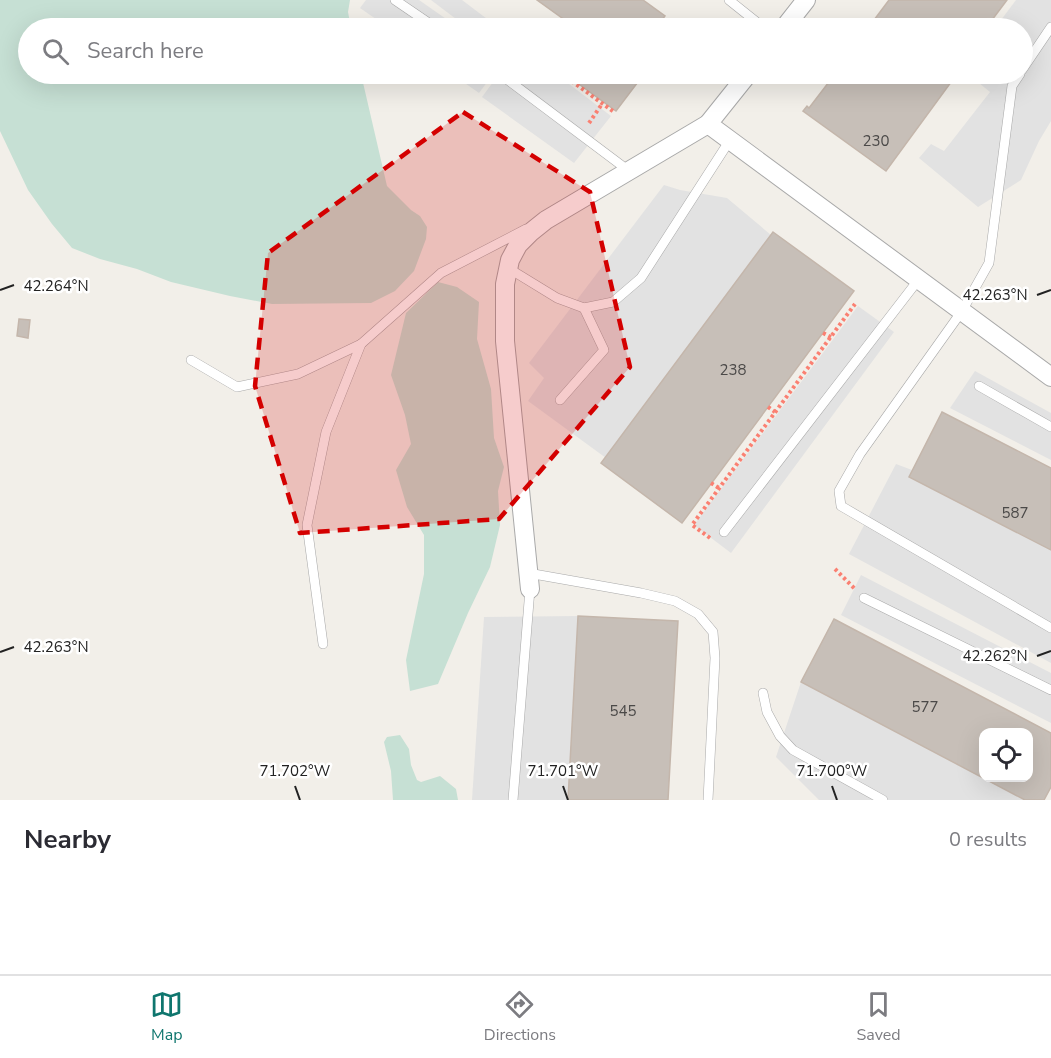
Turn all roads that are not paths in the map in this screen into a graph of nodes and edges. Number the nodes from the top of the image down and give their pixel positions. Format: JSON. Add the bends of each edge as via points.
{"nodes":[{"id":1,"x":395,"y":0,"type":"edge"},
{"id":2,"x":729,"y":0,"type":"edge"},
{"id":3,"x":806,"y":0,"type":"edge"},
{"id":4,"x":421,"y":18,"type":"edge"},
{"id":5,"x":752,"y":18,"type":"edge"},
{"id":6,"x":792,"y":18,"type":"edge"},
{"id":7,"x":1051,"y":27,"type":"edge"},
{"id":8,"x":1033,"y":55,"type":"edge"},
{"id":9,"x":513,"y":84,"type":"edge"},
{"id":10,"x":740,"y":84,"type":"edge"},
{"id":11,"x":1013,"y":84,"type":"edge"},
{"id":12,"x":708,"y":124,"type":"junction"},
{"id":13,"x":730,"y":140,"type":"junction"},
{"id":14,"x":629,"y":171,"type":"junction"},
{"id":15,"x":555,"y":215,"type":"junction"},
{"id":16,"x":508,"y":268,"type":"junction"},
{"id":17,"x":919,"y":279,"type":"junction"},
{"id":18,"x":584,"y":308,"type":"junction"},
{"id":19,"x":962,"y":311,"type":"junction"},
{"id":20,"x":361,"y":344,"type":"junction"},
{"id":21,"x":191,"y":360,"type":"dead end"},
{"id":22,"x":1050,"y":374,"type":"edge"},
{"id":23,"x":979,"y":386,"type":"dead end"},
{"id":24,"x":560,"y":400,"type":"dead end"},
{"id":25,"x":1051,"y":427,"type":"edge"},
{"id":26,"x":724,"y":531,"type":"road end"},
{"id":27,"x":529,"y":581,"type":"junction"},
{"id":28,"x":864,"y":598,"type":"road end"},
{"id":29,"x":1051,"y":628,"type":"edge"},
{"id":30,"x":323,"y":644,"type":"dead end"},
{"id":31,"x":1051,"y":690,"type":"edge"},
{"id":32,"x":763,"y":693,"type":"dead end"},
{"id":33,"x":513,"y":800,"type":"edge"},
{"id":34,"x":708,"y":800,"type":"edge"},
{"id":35,"x":883,"y":800,"type":"edge"}],
"edges":[{"from":1,"to":4,"type":"lane"},
{"from":2,"to":5,"type":"lane"},
{"from":3,"to":6,"type":"street"},
{"from":7,"to":8,"type":"lane"},
{"from":9,"to":14,"type":"lane"},
{"from":10,"to":12,"type":"street"},
{"from":11,"to":19,"type":"lane","via":[[989,263]]},
{"from":12,"to":13,"type":"street"},
{"from":12,"to":14,"type":"street"},
{"from":13,"to":17,"type":"street"},
{"from":13,"to":18,"type":"lane","via":[[641,278],[613,302]]},
{"from":14,"to":15,"type":"street"},
{"from":15,"to":16,"type":"street","via":[[525,238]]},
{"from":15,"to":20,"type":"lane","via":[[441,273]]},
{"from":16,"to":18,"type":"lane","via":[[556,298]]},
{"from":16,"to":27,"type":"street","via":[[505,341]]},
{"from":17,"to":19,"type":"street"},
{"from":17,"to":26,"type":"lane"},
{"from":18,"to":24,"type":"lane","via":[[604,350]]},
{"from":19,"to":22,"type":"street"},
{"from":19,"to":29,"type":"lane","via":[[860,454],[839,491],[841,506]]},
{"from":20,"to":21,"type":"lane","via":[[298,374],[237,387]]},
{"from":20,"to":30,"type":"lane","via":[[326,432],[308,525]]},
{"from":23,"to":25,"type":"lane"},
{"from":27,"to":33,"type":"lane"},
{"from":27,"to":34,"type":"lane","via":[[641,593],[675,601],[698,614],[713,632]]},
{"from":28,"to":31,"type":"lane"},
{"from":32,"to":35,"type":"lane","via":[[767,712],[793,750]]}]}
